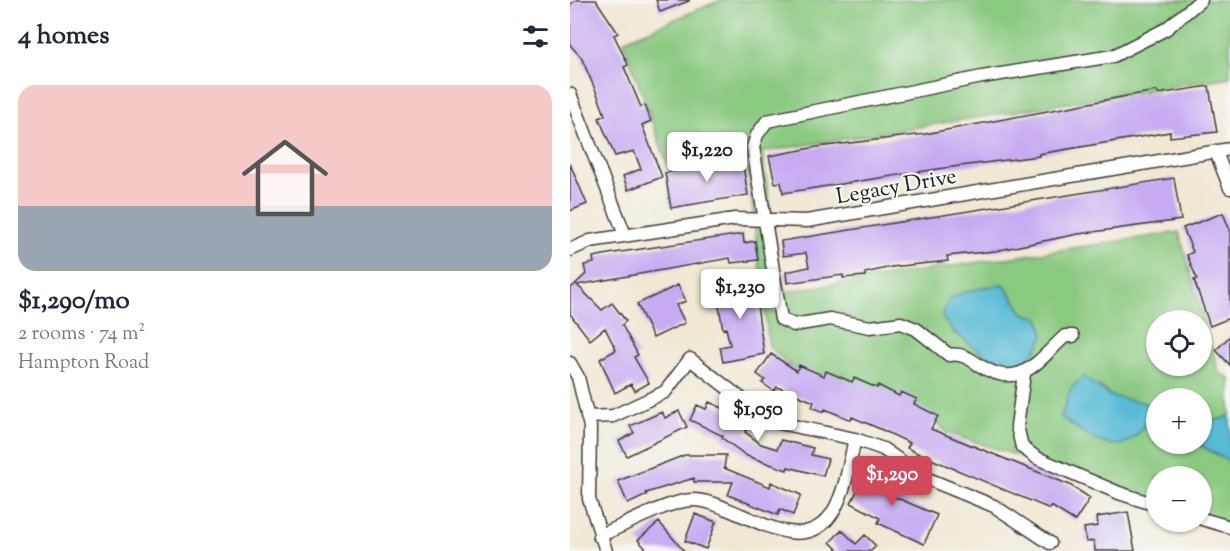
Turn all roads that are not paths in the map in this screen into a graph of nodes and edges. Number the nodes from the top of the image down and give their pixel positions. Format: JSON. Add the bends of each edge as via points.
{"nodes":[{"id":1,"x":1201,"y":0,"type":"edge"},
{"id":2,"x":570,"y":94,"type":"edge"},
{"id":3,"x":1230,"y":149,"type":"edge"},
{"id":4,"x":1216,"y":152,"type":"junction"},
{"id":5,"x":1230,"y":188,"type":"edge"},
{"id":6,"x":766,"y":220,"type":"junction"},
{"id":7,"x":625,"y":235,"type":"junction"},
{"id":8,"x":570,"y":250,"type":"edge"},
{"id":9,"x":1073,"y":336,"type":"dead end"},
{"id":10,"x":570,"y":363,"type":"edge"},
{"id":11,"x":1024,"y":374,"type":"junction"},
{"id":12,"x":587,"y":417,"type":"junction"},
{"id":13,"x":855,"y":439,"type":"junction"},
{"id":14,"x":1146,"y":502,"type":"edge"},
{"id":15,"x":1212,"y":522,"type":"edge"},
{"id":16,"x":1230,"y":527,"type":"edge"},
{"id":17,"x":599,"y":536,"type":"junction"},
{"id":18,"x":1050,"y":543,"type":"dead end"},
{"id":19,"x":606,"y":551,"type":"edge"}],
"edges":[{"from":1,"to":6,"type":"street","via":[[1166,29],[1113,56],[1019,70],[767,121],[753,147]]},
{"from":2,"to":7,"type":"street"},
{"from":3,"to":4,"type":"street","name":"Legacy Drive"},
{"from":4,"to":5,"type":"street"},
{"from":4,"to":6,"type":"street","name":"Legacy Drive","via":[[807,221]]},
{"from":6,"to":7,"type":"street","name":"Legacy Drive","via":[[735,219]]},
{"from":6,"to":11,"type":"street","via":[[781,319],[788,324],[830,318],[870,327],[901,323],[949,354],[958,354],[992,373]]},
{"from":7,"to":8,"type":"street","name":"Legacy Drive","via":[[590,240]]},
{"from":9,"to":11,"type":"street","via":[[1065,336]]},
{"from":10,"to":12,"type":"street","via":[[578,377]]},
{"from":11,"to":14,"type":"street","via":[[1017,426],[1022,447],[1037,458]]},
{"from":12,"to":13,"type":"street","via":[[613,416],[664,392],[690,359],[770,421]]},
{"from":12,"to":17,"type":"street","via":[[589,499]]},
{"from":13,"to":17,"type":"street","via":[[838,506],[824,523],[810,531],[783,531],[712,503],[689,500]]},
{"from":13,"to":18,"type":"street","via":[[883,449],[923,477],[994,506]]},
{"from":15,"to":16,"type":"street"},
{"from":17,"to":19,"type":"street"}]}
